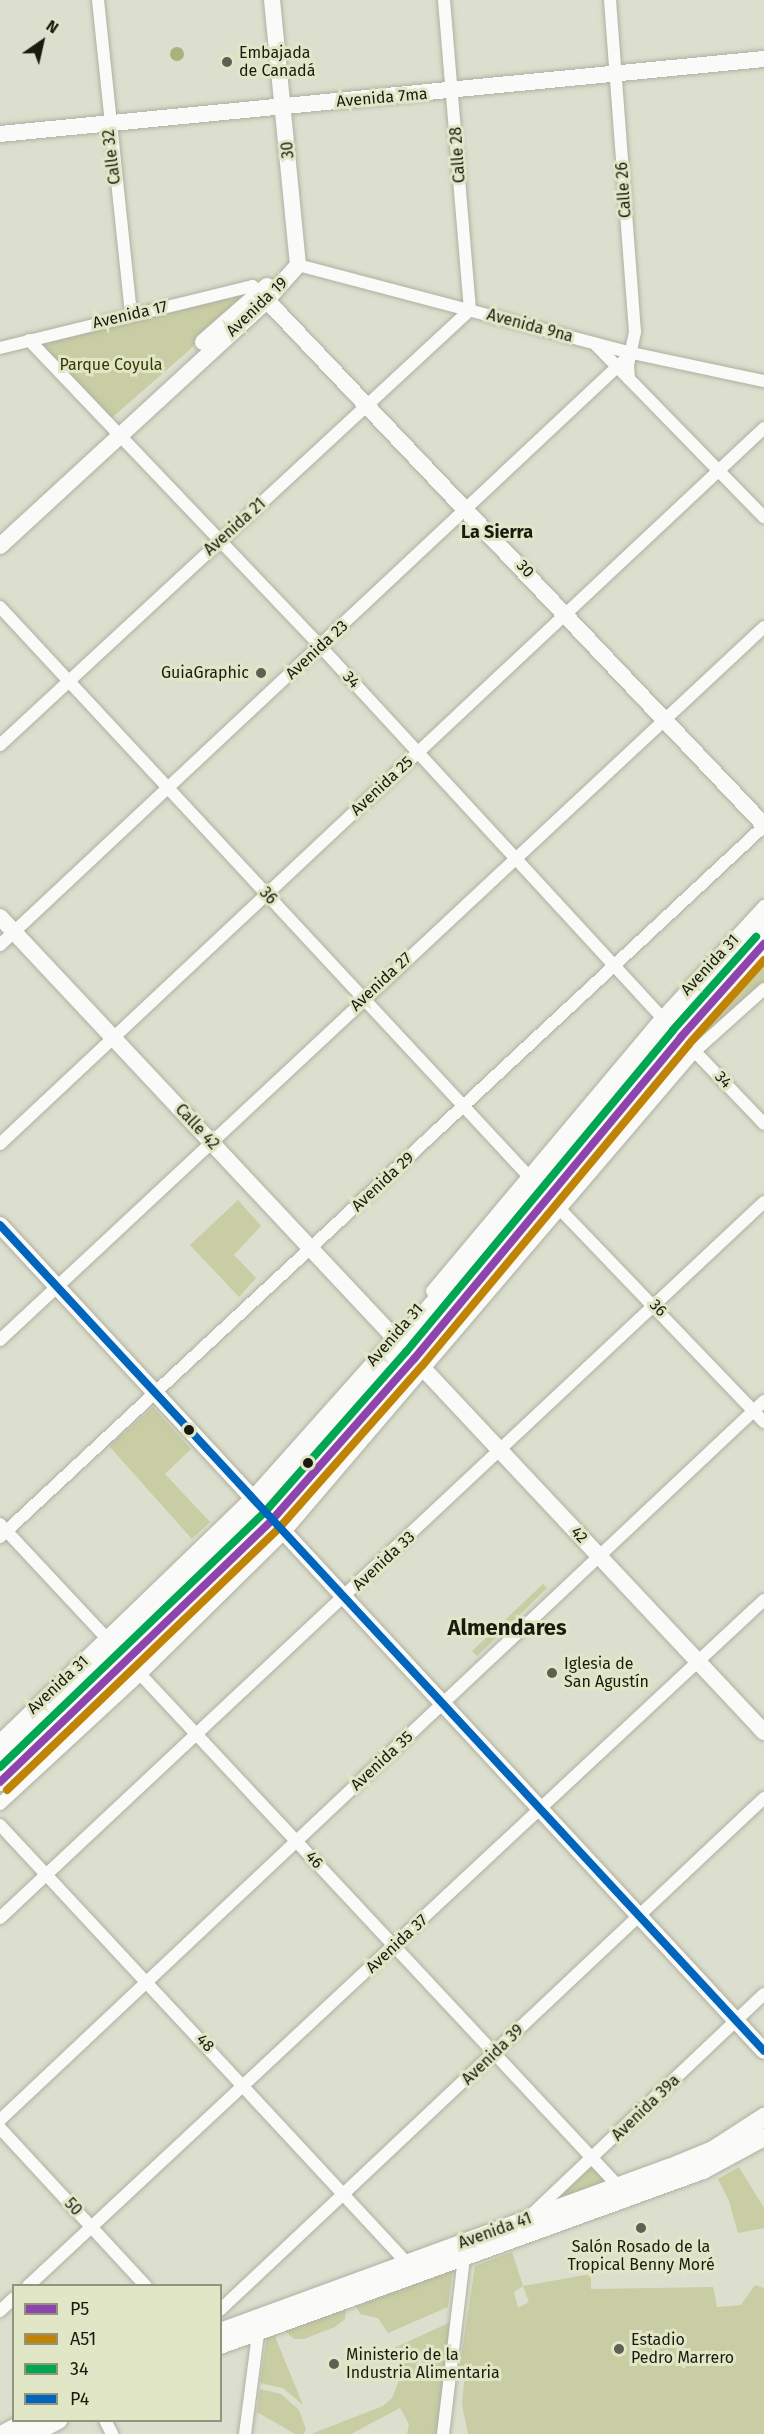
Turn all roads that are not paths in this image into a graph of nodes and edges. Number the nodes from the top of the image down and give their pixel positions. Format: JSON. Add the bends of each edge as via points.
{"nodes":[{"id":1,"x":98,"y":0,"type":"edge"},
{"id":2,"x":272,"y":0,"type":"edge"},
{"id":3,"x":444,"y":0,"type":"edge"},
{"id":4,"x":610,"y":0,"type":"edge"},
{"id":5,"x":764,"y":59,"type":"edge"},
{"id":6,"x":618,"y":75,"type":"junction"},
{"id":7,"x":454,"y":92,"type":"junction"},
{"id":8,"x":284,"y":106,"type":"junction"},
{"id":9,"x":108,"y":121,"type":"junction"},
{"id":10,"x":0,"y":134,"type":"edge"},
{"id":11,"x":298,"y":265,"type":"junction"},
{"id":12,"x":262,"y":296,"type":"junction"},
{"id":13,"x":470,"y":310,"type":"junction"},
{"id":14,"x":131,"y":314,"type":"junction"},
{"id":15,"x":29,"y":340,"type":"junction"},
{"id":16,"x":594,"y":343,"type":"junction"},
{"id":17,"x":0,"y":348,"type":"edge"},
{"id":18,"x":633,"y":353,"type":"junction"},
{"id":19,"x":618,"y":367,"type":"junction"},
{"id":20,"x":629,"y":379,"type":"junction"},
{"id":21,"x":764,"y":381,"type":"edge"},
{"id":22,"x":370,"y":404,"type":"junction"},
{"id":23,"x":764,"y":428,"type":"edge"},
{"id":24,"x":113,"y":432,"type":"junction"},
{"id":25,"x":720,"y":472,"type":"junction"},
{"id":26,"x":468,"y":509,"type":"junction"},
{"id":27,"x":764,"y":517,"type":"edge"},
{"id":28,"x":0,"y":530,"type":"edge"},
{"id":29,"x":220,"y":541,"type":"junction"},
{"id":30,"x":0,"y":546,"type":"edge"},
{"id":31,"x":0,"y":607,"type":"edge"},
{"id":32,"x":566,"y":613,"type":"junction"},
{"id":33,"x":764,"y":627,"type":"edge"},
{"id":34,"x":321,"y":646,"type":"junction"},
{"id":35,"x":69,"y":681,"type":"junction"},
{"id":36,"x":666,"y":720,"type":"junction"},
{"id":37,"x":0,"y":745,"type":"edge"},
{"id":38,"x":418,"y":753,"type":"junction"},
{"id":39,"x":168,"y":788,"type":"junction"},
{"id":40,"x":764,"y":825,"type":"edge"},
{"id":41,"x":515,"y":858,"type":"junction"},
{"id":42,"x":266,"y":894,"type":"junction"},
{"id":43,"x":764,"y":906,"type":"edge"},
{"id":44,"x":0,"y":916,"type":"edge"},
{"id":45,"x":764,"y":923,"type":"edge"},
{"id":46,"x":14,"y":932,"type":"junction"},
{"id":47,"x":764,"y":944,"type":"edge"},
{"id":48,"x":0,"y":945,"type":"edge"},
{"id":49,"x":613,"y":964,"type":"junction"},
{"id":50,"x":764,"y":989,"type":"edge"},
{"id":51,"x":363,"y":999,"type":"junction"},
{"id":52,"x":671,"y":1026,"type":"junction"},
{"id":53,"x":114,"y":1037,"type":"junction"},
{"id":54,"x":695,"y":1051,"type":"junction"},
{"id":55,"x":463,"y":1107,"type":"junction"},
{"id":56,"x":764,"y":1124,"type":"edge"},
{"id":57,"x":212,"y":1143,"type":"junction"},
{"id":58,"x":0,"y":1144,"type":"edge"},
{"id":59,"x":542,"y":1191,"type":"junction"},
{"id":60,"x":764,"y":1202,"type":"edge"},
{"id":61,"x":0,"y":1225,"type":"edge"},
{"id":62,"x":312,"y":1250,"type":"junction"},
{"id":63,"x":57,"y":1286,"type":"junction"},
{"id":64,"x":655,"y":1305,"type":"junction"},
{"id":65,"x":0,"y":1340,"type":"edge"},
{"id":66,"x":397,"y":1341,"type":"junction"},
{"id":67,"x":419,"y":1364,"type":"junction"},
{"id":68,"x":156,"y":1393,"type":"junction"},
{"id":69,"x":764,"y":1401,"type":"edge"},
{"id":70,"x":754,"y":1411,"type":"junction"},
{"id":71,"x":764,"y":1422,"type":"edge"},
{"id":72,"x":500,"y":1451,"type":"junction"},
{"id":73,"x":267,"y":1514,"type":"junction"},
{"id":74,"x":2,"y":1531,"type":"edge"},
{"id":75,"x":599,"y":1556,"type":"junction"},
{"id":76,"x":345,"y":1598,"type":"junction"},
{"id":77,"x":764,"y":1600,"type":"edge"},
{"id":78,"x":117,"y":1649,"type":"junction"},
{"id":79,"x":699,"y":1662,"type":"junction"},
{"id":80,"x":141,"y":1674,"type":"junction"},
{"id":81,"x":444,"y":1705,"type":"junction"},
{"id":82,"x":764,"y":1732,"type":"edge"},
{"id":83,"x":197,"y":1735,"type":"junction"},
{"id":84,"x":0,"y":1740,"type":"edge"},
{"id":85,"x":0,"y":1757,"type":"edge"},
{"id":86,"x":0,"y":1782,"type":"edge"},
{"id":87,"x":764,"y":1798,"type":"edge"},
{"id":88,"x":0,"y":1804,"type":"edge"},
{"id":89,"x":540,"y":1808,"type":"junction"},
{"id":90,"x":0,"y":1825,"type":"edge"},
{"id":91,"x":296,"y":1840,"type":"junction"},
{"id":92,"x":46,"y":1875,"type":"junction"},
{"id":93,"x":638,"y":1914,"type":"junction"},
{"id":94,"x":0,"y":1918,"type":"edge"},
{"id":95,"x":395,"y":1947,"type":"junction"},
{"id":96,"x":147,"y":1980,"type":"junction"},
{"id":97,"x":764,"y":1994,"type":"edge"},
{"id":98,"x":736,"y":2020,"type":"junction"},
{"id":99,"x":764,"y":2041,"type":"edge"},
{"id":100,"x":764,"y":2051,"type":"edge"},
{"id":101,"x":495,"y":2053,"type":"junction"},
{"id":102,"x":245,"y":2086,"type":"junction"},
{"id":103,"x":764,"y":2117,"type":"edge"},
{"id":104,"x":0,"y":2120,"type":"edge"},
{"id":105,"x":0,"y":2128,"type":"edge"},
{"id":106,"x":764,"y":2138,"type":"edge"},
{"id":107,"x":593,"y":2158,"type":"junction"},
{"id":108,"x":623,"y":2191,"type":"junction"},
{"id":109,"x":343,"y":2196,"type":"junction"},
{"id":110,"x":526,"y":2220,"type":"junction"},
{"id":111,"x":92,"y":2227,"type":"junction"},
{"id":112,"x":464,"y":2258,"type":"junction"},
{"id":113,"x":407,"y":2263,"type":"junction"},
{"id":114,"x":30,"y":2284,"type":"edge"},
{"id":115,"x":144,"y":2284,"type":"edge"},
{"id":116,"x":12,"y":2300,"type":"edge"},
{"id":117,"x":222,"y":2308,"type":"edge"},
{"id":118,"x":0,"y":2311,"type":"edge"},
{"id":119,"x":258,"y":2323,"type":"junction"},
{"id":120,"x":222,"y":2332,"type":"edge"},
{"id":121,"x":222,"y":2344,"type":"edge"},
{"id":122,"x":28,"y":2422,"type":"edge"},
{"id":123,"x":56,"y":2422,"type":"edge"},
{"id":124,"x":3,"y":2434,"type":"edge"},
{"id":125,"x":32,"y":2434,"type":"edge"},
{"id":126,"x":245,"y":2434,"type":"edge"},
{"id":127,"x":443,"y":2434,"type":"edge"}],
"edges":[{"from":1,"to":9,"type":"street","name":"Calle 32"},
{"from":2,"to":8,"type":"main road","name":"30"},
{"from":3,"to":7,"type":"street","name":"Calle 28"},
{"from":4,"to":6,"type":"street","name":"Calle 26"},
{"from":5,"to":6,"type":"main road","name":"Avenida 7ma"},
{"from":6,"to":7,"type":"main road","name":"Avenida 7ma"},
{"from":6,"to":18,"type":"street","name":"Calle 26","via":[[635,332]]},
{"from":7,"to":8,"type":"main road","name":"Avenida 7ma"},
{"from":7,"to":13,"type":"street","name":"Calle 28"},
{"from":8,"to":9,"type":"main road","name":"Avenida 7ma"},
{"from":8,"to":11,"type":"main road","name":"30"},
{"from":9,"to":10,"type":"main road","name":"Avenida 7ma"},
{"from":9,"to":14,"type":"street","name":"Calle 32"},
{"from":11,"to":12,"type":"main road","name":"Avenida 19"},
{"from":11,"to":13,"type":"street","name":"Avenida 9na"},
{"from":12,"to":14,"type":"street","name":"Avenida 17","via":[[252,286]]},
{"from":12,"to":22,"type":"main road","name":"30"},
{"from":12,"to":24,"type":"main road","name":"Avenida 19"},
{"from":13,"to":16,"type":"street","name":"Avenida 9na"},
{"from":13,"to":22,"type":"street","name":"Avenida 21"},
{"from":14,"to":15,"type":"street","name":"Avenida 17"},
{"from":15,"to":17,"type":"street","name":"Avenida 17"},
{"from":15,"to":24,"type":"street","name":"34"},
{"from":16,"to":18,"type":"street","name":"Avenida 9na"},
{"from":16,"to":19,"type":"street"},
{"from":18,"to":19,"type":"street","name":"Avenida 23"},
{"from":18,"to":20,"type":"street","name":"Calle 26","via":[[628,365]]},
{"from":18,"to":21,"type":"street","name":"Avenida 9na"},
{"from":19,"to":20,"type":"street"},
{"from":19,"to":26,"type":"street","name":"Avenida 23"},
{"from":20,"to":25,"type":"street"},
{"from":22,"to":26,"type":"main road","name":"30"},
{"from":22,"to":29,"type":"street","name":"Avenida 21"},
{"from":23,"to":25,"type":"street","name":"Avenida 25"},
{"from":24,"to":28,"type":"main road","name":"Avenida 19"},
{"from":24,"to":29,"type":"street","name":"34"},
{"from":24,"to":30,"type":"main road","name":"Avenida 19"},
{"from":25,"to":27,"type":"street"},
{"from":25,"to":32,"type":"street","name":"Avenida 25"},
{"from":26,"to":32,"type":"main road","name":"30"},
{"from":26,"to":34,"type":"street","name":"Avenida 23"},
{"from":29,"to":34,"type":"street","name":"34"},
{"from":29,"to":35,"type":"street","name":"Avenida 21"},
{"from":31,"to":35,"type":"street","name":"36"},
{"from":32,"to":36,"type":"main road","name":"30"},
{"from":32,"to":38,"type":"street","name":"Avenida 25"},
{"from":33,"to":36,"type":"street","name":"Avenida 27"},
{"from":34,"to":38,"type":"street","name":"34"},
{"from":34,"to":39,"type":"street","name":"Avenida 23"},
{"from":35,"to":37,"type":"street","name":"Avenida 21"},
{"from":35,"to":39,"type":"street","name":"36"},
{"from":36,"to":40,"type":"main road","name":"30"},
{"from":36,"to":41,"type":"street","name":"Avenida 27"},
{"from":38,"to":41,"type":"street","name":"34"},
{"from":38,"to":42,"type":"street","name":"Avenida 25"},
{"from":39,"to":42,"type":"street","name":"36"},
{"from":39,"to":46,"type":"street","name":"Avenida 23"},
{"from":40,"to":49,"type":"street","name":"Avenida 29"},
{"from":41,"to":49,"type":"street","name":"34"},
{"from":41,"to":51,"type":"street","name":"Avenida 27"},
{"from":42,"to":51,"type":"street","name":"36"},
{"from":42,"to":53,"type":"street","name":"Avenida 25"},
{"from":43,"to":52,"type":"street","name":"Avenida 31"},
{"from":44,"to":46,"type":"main road","name":"Calle 42"},
{"from":45,"to":52,"type":"main road","name":"Avenida 31"},
{"from":46,"to":48,"type":"street","name":"Avenida 23"},
{"from":46,"to":53,"type":"main road","name":"Calle 42"},
{"from":47,"to":52,"type":"main road","name":"Avenida 31"},
{"from":49,"to":52,"type":"street","name":"34"},
{"from":49,"to":55,"type":"street","name":"Avenida 29"},
{"from":50,"to":54,"type":"street","name":"Avenida 31"},
{"from":51,"to":55,"type":"street","name":"36"},
{"from":51,"to":57,"type":"street","name":"Avenida 27"},
{"from":52,"to":54,"type":"street","name":"34"},
{"from":52,"to":59,"type":"main road","name":"Avenida 31"},
{"from":52,"to":59,"type":"street","name":"Avenida 31"},
{"from":53,"to":57,"type":"main road","name":"Calle 42"},
{"from":53,"to":58,"type":"street","name":"Avenida 25"},
{"from":54,"to":56,"type":"street","name":"34"},
{"from":54,"to":59,"type":"street","name":"Avenida 31"},
{"from":55,"to":59,"type":"street","name":"36"},
{"from":55,"to":62,"type":"street","name":"Avenida 29"},
{"from":57,"to":62,"type":"main road","name":"Calle 42"},
{"from":57,"to":63,"type":"street","name":"Avenida 27"},
{"from":59,"to":64,"type":"street","name":"36"},
{"from":59,"to":66,"type":"main road","name":"Avenida 31"},
{"from":59,"to":67,"type":"main road","name":"Avenida 31"},
{"from":60,"to":64,"type":"street","name":"Avenida 33"},
{"from":61,"to":63,"type":"main road"},
{"from":62,"to":66,"type":"main road","name":"Calle 42"},
{"from":62,"to":68,"type":"street","name":"Avenida 29"},
{"from":63,"to":65,"type":"street","name":"Avenida 27"},
{"from":63,"to":68,"type":"main road"},
{"from":64,"to":70,"type":"street","name":"36"},
{"from":64,"to":72,"type":"street","name":"Avenida 33"},
{"from":66,"to":67,"type":"main road","name":"42"},
{"from":66,"to":73,"type":"main road","name":"Avenida 31"},
{"from":67,"to":72,"type":"main road","name":"42"},
{"from":67,"to":73,"type":"main road","name":"Avenida 31"},
{"from":68,"to":73,"type":"main road"},
{"from":68,"to":74,"type":"street","name":"Avenida 29"},
{"from":69,"to":70,"type":"street","name":"Avenida 35"},
{"from":70,"to":71,"type":"street","name":"36"},
{"from":70,"to":75,"type":"street","name":"Avenida 35"},
{"from":72,"to":75,"type":"main road","name":"42"},
{"from":72,"to":76,"type":"street","name":"Avenida 33"},
{"from":73,"to":76,"type":"main road"},
{"from":73,"to":78,"type":"main road","name":"Avenida 31"},
{"from":73,"to":80,"type":"street","name":"Avenida 31"},
{"from":74,"to":78,"type":"street","name":"46"},
{"from":75,"to":79,"type":"main road","name":"42"},
{"from":75,"to":81,"type":"street","name":"Avenida 35"},
{"from":76,"to":81,"type":"main road"},
{"from":76,"to":83,"type":"street","name":"Avenida 33"},
{"from":77,"to":79,"type":"street","name":"Avenida 37"},
{"from":78,"to":80,"type":"street","name":"46"},
{"from":78,"to":84,"type":"street","name":"Avenida 31"},
{"from":78,"to":85,"type":"main road","name":"Avenida 31"},
{"from":78,"to":86,"type":"main road","name":"Avenida 31"},
{"from":79,"to":82,"type":"main road","name":"42"},
{"from":79,"to":89,"type":"street","name":"Avenida 37"},
{"from":80,"to":83,"type":"street","name":"46"},
{"from":80,"to":88,"type":"street","name":"Avenida 31"},
{"from":81,"to":89,"type":"main road"},
{"from":81,"to":91,"type":"street","name":"Avenida 35"},
{"from":83,"to":91,"type":"street","name":"46"},
{"from":83,"to":92,"type":"street","name":"Avenida 33"},
{"from":87,"to":93,"type":"street","name":"Avenida 39"},
{"from":89,"to":93,"type":"main road"},
{"from":89,"to":95,"type":"street","name":"Avenida 37"},
{"from":90,"to":92,"type":"street","name":"48"},
{"from":91,"to":95,"type":"street","name":"46"},
{"from":91,"to":96,"type":"street","name":"Avenida 35"},
{"from":92,"to":94,"type":"street","name":"Avenida 33"},
{"from":92,"to":96,"type":"street","name":"48"},
{"from":93,"to":98,"type":"main road"},
{"from":93,"to":101,"type":"street","name":"Avenida 39"},
{"from":95,"to":101,"type":"street","name":"46"},
{"from":95,"to":102,"type":"street","name":"Avenida 37"},
{"from":96,"to":102,"type":"street","name":"48"},
{"from":96,"to":104,"type":"street","name":"Avenida 35"},
{"from":97,"to":98,"type":"street","name":"Avenida 39a"},
{"from":98,"to":99,"type":"main road"},
{"from":98,"to":100,"type":"main road"},
{"from":98,"to":107,"type":"street","name":"Avenida 39a"},
{"from":101,"to":107,"type":"street","name":"46"},
{"from":101,"to":109,"type":"street","name":"Avenida 39"},
{"from":102,"to":109,"type":"street","name":"48"},
{"from":102,"to":111,"type":"street","name":"Avenida 37"},
{"from":103,"to":108,"type":"main road","name":"Avenida 41","via":[[713,2150]]},
{"from":105,"to":111,"type":"street","name":"50"},
{"from":106,"to":108,"type":"main road","name":"Avenida 41","via":[[703,2170]]},
{"from":107,"to":108,"type":"street","name":"46"},
{"from":107,"to":110,"type":"street","name":"Avenida 39a"},
{"from":108,"to":110,"type":"main road","name":"Avenida 41"},
{"from":108,"to":112,"type":"main road","name":"Avenida 41"},
{"from":109,"to":113,"type":"street","name":"48"},
{"from":109,"to":117,"type":"street","name":"Avenida 39"},
{"from":110,"to":113,"type":"main road","name":"Avenida 41"},
{"from":111,"to":114,"type":"street","name":"Avenida 37"},
{"from":111,"to":115,"type":"street","name":"50"},
{"from":112,"to":119,"type":"main road","name":"Avenida 41"},
{"from":112,"to":127,"type":"street"},
{"from":113,"to":119,"type":"main road","name":"Avenida 41"},
{"from":116,"to":118,"type":"street"},
{"from":119,"to":120,"type":"main road","name":"Avenida 41"},
{"from":119,"to":121,"type":"main road","name":"Avenida 41"},
{"from":119,"to":126,"type":"street"},
{"from":122,"to":124,"type":"main road"},
{"from":123,"to":125,"type":"main road"}]}
